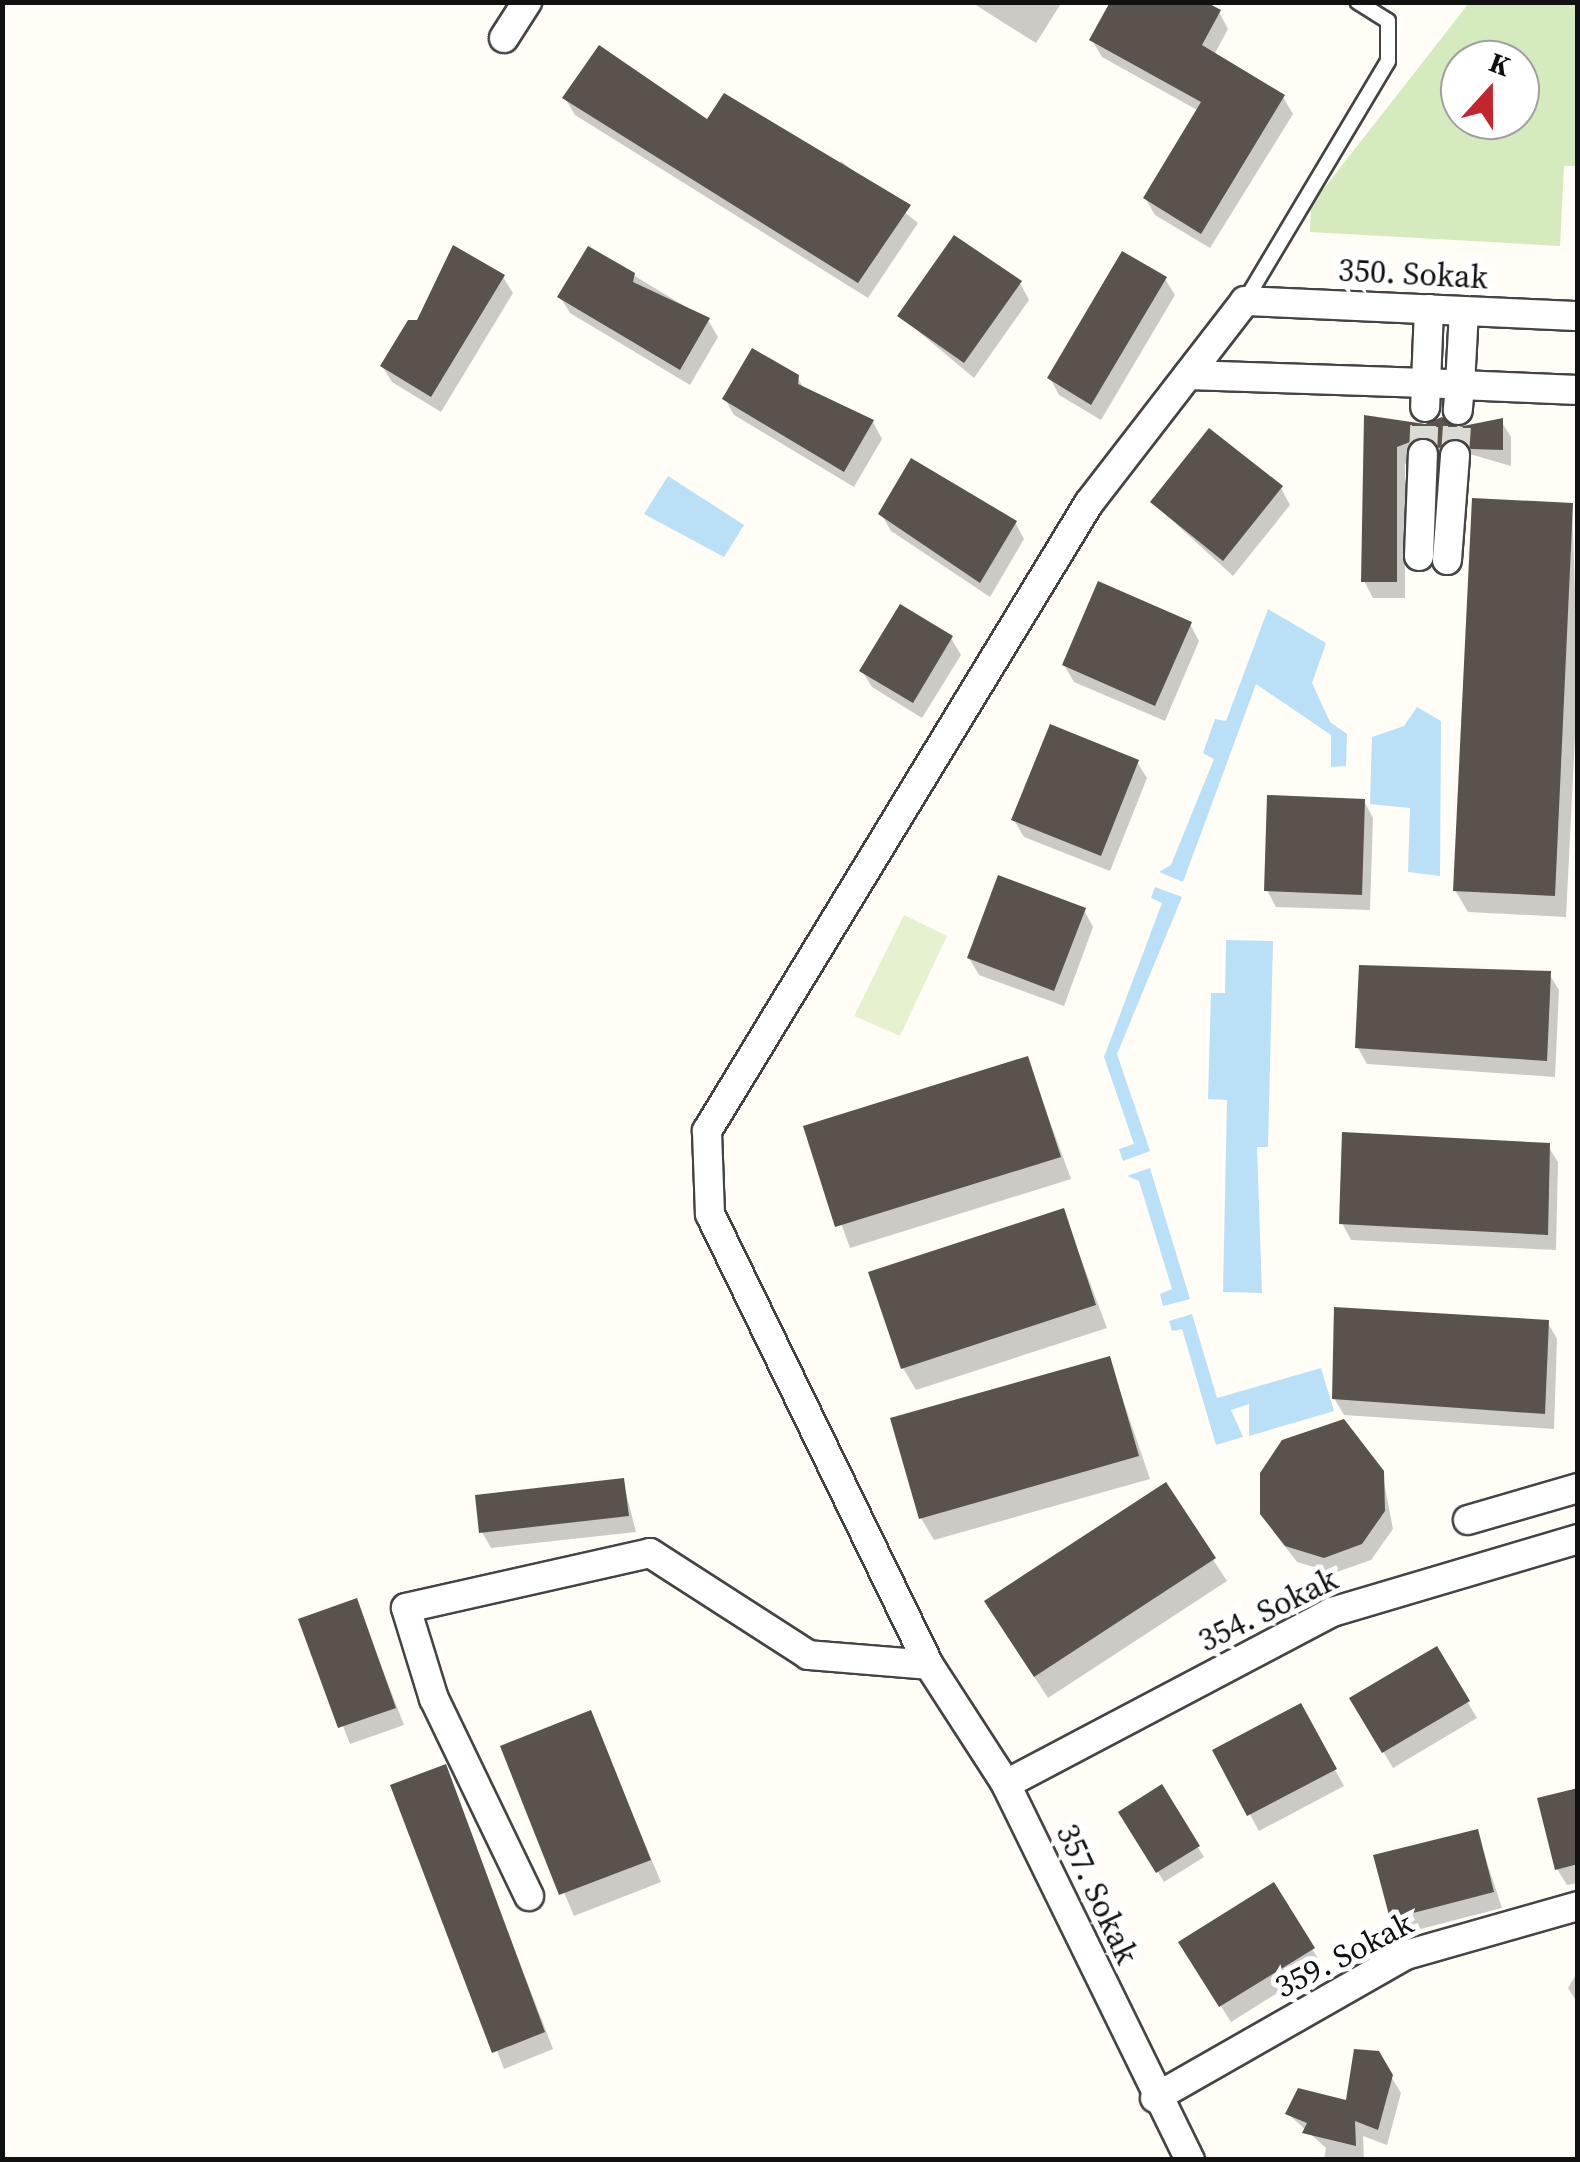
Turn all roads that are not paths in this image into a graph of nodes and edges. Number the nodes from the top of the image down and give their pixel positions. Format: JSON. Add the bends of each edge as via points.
{"nodes":[{"id":1,"x":527,"y":2,"type":"edge"},
{"id":2,"x":1358,"y":2,"type":"edge"},
{"id":3,"x":504,"y":38,"type":"dead end"},
{"id":4,"x":1245,"y":301,"type":"junction"},
{"id":5,"x":1428,"y":309,"type":"junction"},
{"id":6,"x":1464,"y":311,"type":"junction"},
{"id":7,"x":1578,"y":316,"type":"edge"},
{"id":8,"x":1188,"y":374,"type":"junction"},
{"id":9,"x":1578,"y":390,"type":"edge"},
{"id":10,"x":1425,"y":395,"type":"junction"},
{"id":11,"x":1459,"y":397,"type":"junction"},
{"id":12,"x":1423,"y":454,"type":"tunnel mouth"},
{"id":13,"x":1455,"y":454,"type":"tunnel mouth"},
{"id":14,"x":1578,"y":1488,"type":"edge"},
{"id":15,"x":1468,"y":1520,"type":"dead end"},
{"id":16,"x":1578,"y":1539,"type":"edge"},
{"id":17,"x":929,"y":1665,"type":"junction"},
{"id":18,"x":1006,"y":1784,"type":"junction"},
{"id":19,"x":529,"y":1896,"type":"dead end"},
{"id":20,"x":1578,"y":1906,"type":"edge"},
{"id":21,"x":1154,"y":2098,"type":"junction"},
{"id":22,"x":1190,"y":2160,"type":"edge"}],
"edges":[{"from":1,"to":3,"type":"street"},
{"from":2,"to":4,"type":"lane","via":[[1388,21],[1388,60]]},
{"from":4,"to":5,"type":"street","name":"350. Sokak"},
{"from":4,"to":8,"type":"street","name":"357. Sokak"},
{"from":5,"to":6,"type":"street","name":"350. Sokak"},
{"from":5,"to":10,"type":"street"},
{"from":6,"to":7,"type":"street","name":"350. Sokak"},
{"from":6,"to":11,"type":"street"},
{"from":8,"to":10,"type":"street"},
{"from":8,"to":17,"type":"street","name":"357. Sokak","via":[[1090,503],[708,1131],[710,1214]]},
{"from":9,"to":11,"type":"street"},
{"from":10,"to":11,"type":"street"},
{"from":12,"to":13,"type":"street","via":[[1433,558]]},
{"from":14,"to":15,"type":"street"},
{"from":16,"to":18,"type":"street","name":"354. Sokak","via":[[1332,1612]]},
{"from":17,"to":18,"type":"street","name":"357. Sokak"},
{"from":17,"to":19,"type":"street","via":[[808,1655],[650,1552],[406,1608],[434,1699]]},
{"from":18,"to":21,"type":"street","name":"357. Sokak"},
{"from":20,"to":21,"type":"street","name":"359. Sokak","via":[[1406,1955]]},
{"from":21,"to":22,"type":"street","name":"357. Sokak"}]}
